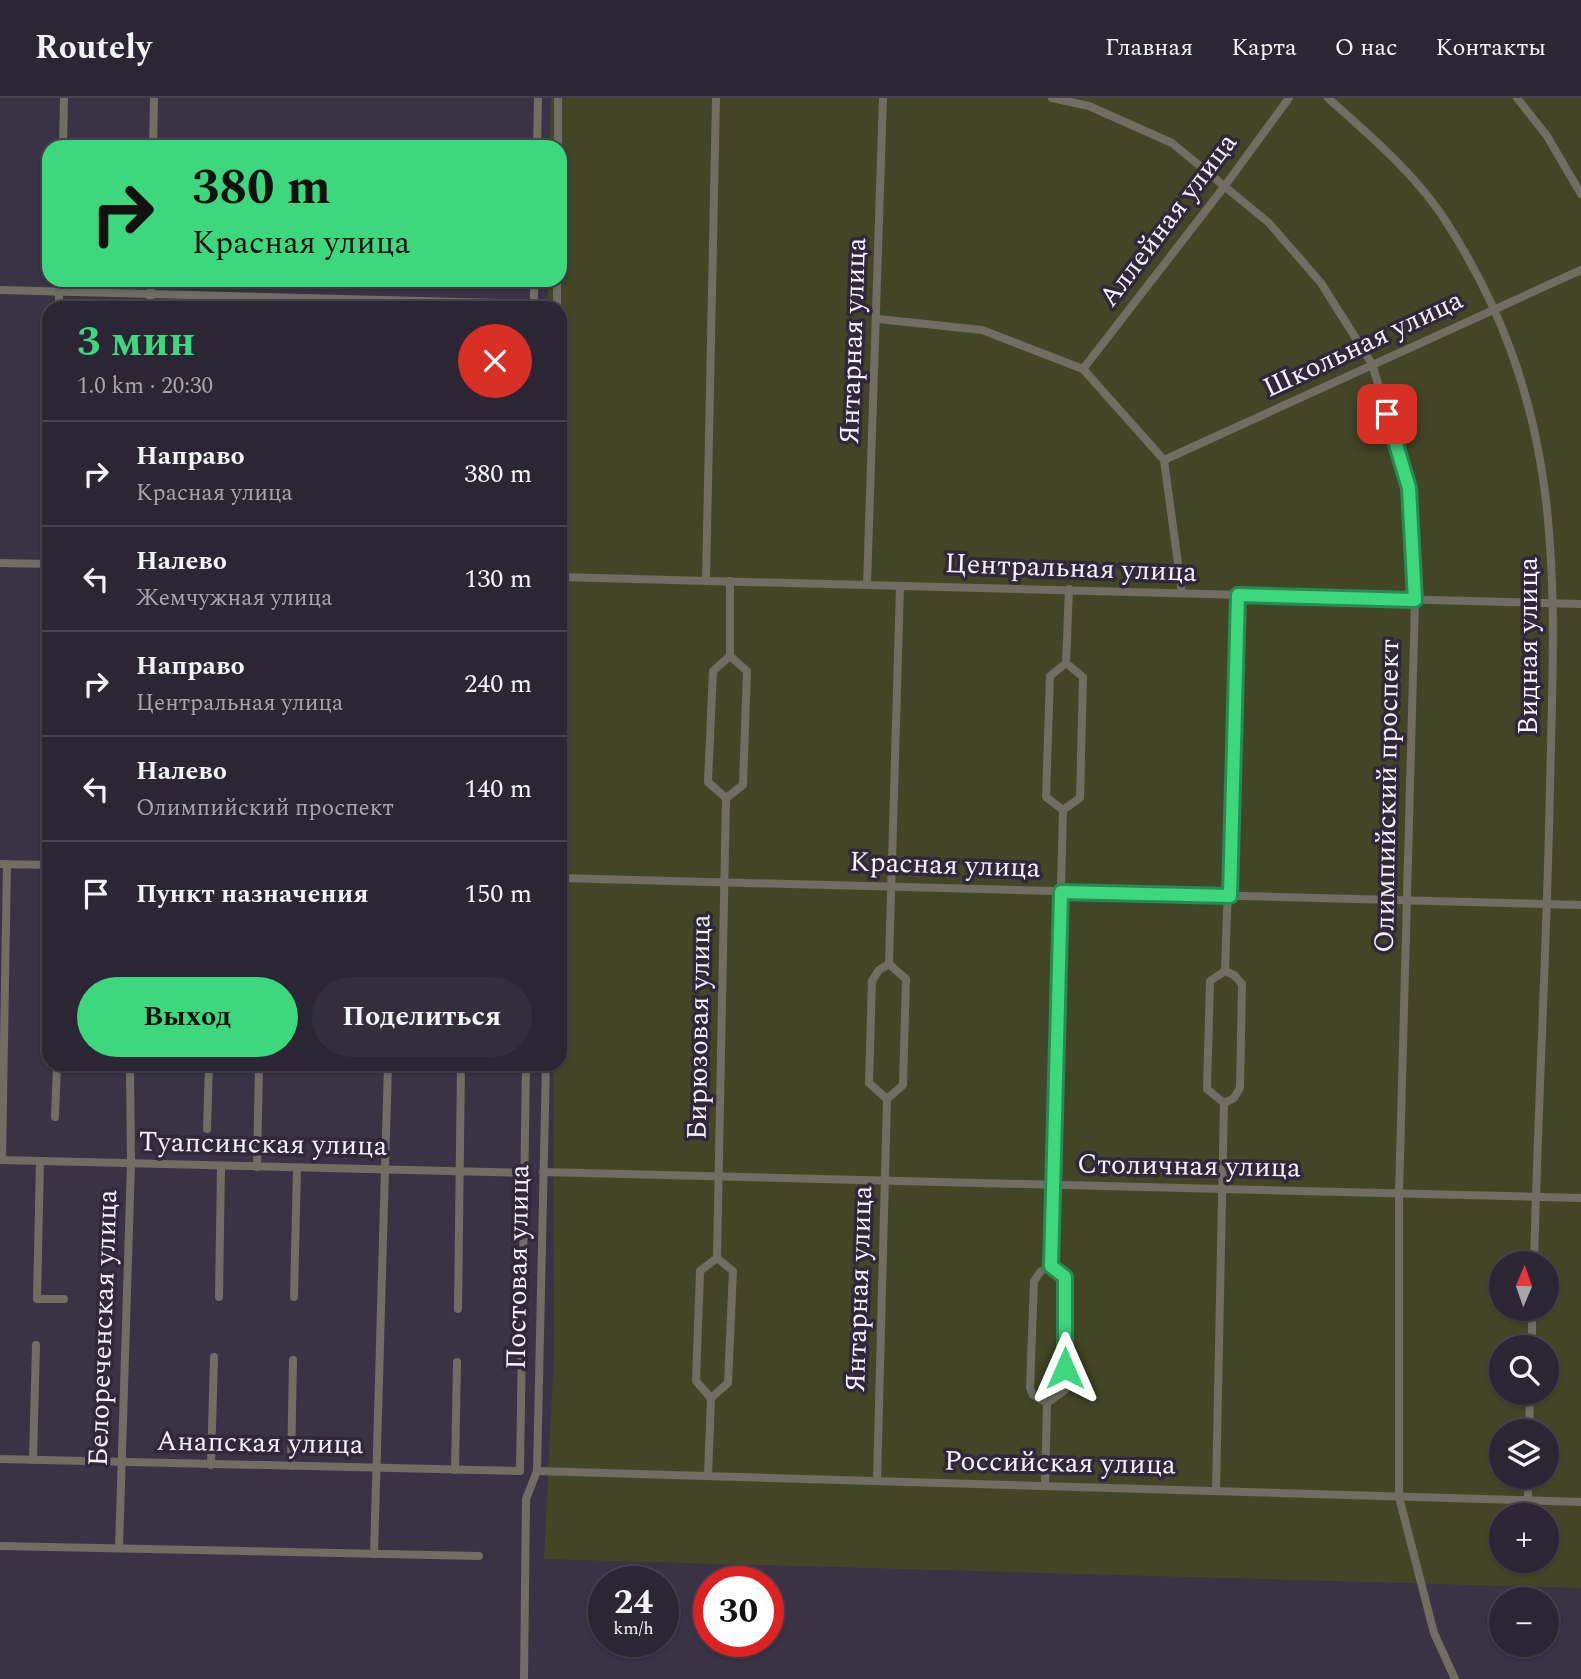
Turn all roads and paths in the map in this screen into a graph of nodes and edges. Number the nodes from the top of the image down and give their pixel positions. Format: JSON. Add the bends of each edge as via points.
{"nodes":[{"id":1,"x":64,"y":98,"type":"edge"},
{"id":2,"x":154,"y":98,"type":"edge"},
{"id":3,"x":538,"y":98,"type":"edge"},
{"id":4,"x":558,"y":98,"type":"edge"},
{"id":5,"x":716,"y":98,"type":"edge"},
{"id":6,"x":883,"y":98,"type":"edge"},
{"id":7,"x":1052,"y":98,"type":"edge"},
{"id":8,"x":1289,"y":98,"type":"edge"},
{"id":9,"x":1328,"y":98,"type":"edge"},
{"id":10,"x":1517,"y":98,"type":"edge"},
{"id":11,"x":63,"y":140,"type":"edge"},
{"id":12,"x":153,"y":140,"type":"edge"},
{"id":13,"x":537,"y":140,"type":"edge"},
{"id":14,"x":558,"y":140,"type":"edge"},
{"id":15,"x":1224,"y":187,"type":"junction"},
{"id":16,"x":1581,"y":194,"type":"edge"},
{"id":17,"x":1581,"y":270,"type":"edge"},
{"id":18,"x":151,"y":287,"type":"edge"},
{"id":19,"x":0,"y":290,"type":"edge"},
{"id":20,"x":59,"y":292,"type":"junction"},
{"id":21,"x":150,"y":295,"type":"junction"},
{"id":22,"x":59,"y":301,"type":"edge"},
{"id":23,"x":150,"y":301,"type":"edge"},
{"id":24,"x":359,"y":301,"type":"edge"},
{"id":25,"x":1495,"y":309,"type":"junction"},
{"id":26,"x":878,"y":319,"type":"junction"},
{"id":27,"x":1372,"y":364,"type":"junction"},
{"id":28,"x":1083,"y":369,"type":"junction"},
{"id":29,"x":1164,"y":460,"type":"junction"},
{"id":30,"x":0,"y":563,"type":"edge"},
{"id":31,"x":42,"y":564,"type":"edge"},
{"id":32,"x":567,"y":577,"type":"edge"},
{"id":33,"x":706,"y":581,"type":"junction"},
{"id":34,"x":730,"y":581,"type":"junction"},
{"id":35,"x":867,"y":585,"type":"junction"},
{"id":36,"x":900,"y":586,"type":"junction"},
{"id":37,"x":1069,"y":589,"type":"junction"},
{"id":38,"x":1182,"y":593,"type":"junction"},
{"id":39,"x":1238,"y":595,"type":"junction"},
{"id":40,"x":1415,"y":600,"type":"junction"},
{"id":41,"x":1554,"y":603,"type":"junction"},
{"id":42,"x":1581,"y":604,"type":"edge"},
{"id":43,"x":730,"y":656,"type":"junction"},
{"id":44,"x":1066,"y":663,"type":"junction"},
{"id":45,"x":726,"y":798,"type":"junction"},
{"id":46,"x":1063,"y":810,"type":"junction"},
{"id":47,"x":4,"y":864,"type":"edge"},
{"id":48,"x":42,"y":865,"type":"edge"},
{"id":49,"x":567,"y":878,"type":"edge"},
{"id":50,"x":725,"y":883,"type":"junction"},
{"id":51,"x":893,"y":885,"type":"junction"},
{"id":52,"x":1061,"y":892,"type":"junction"},
{"id":53,"x":1230,"y":896,"type":"junction"},
{"id":54,"x":1407,"y":901,"type":"junction"},
{"id":55,"x":1547,"y":904,"type":"junction"},
{"id":56,"x":1581,"y":905,"type":"edge"},
{"id":57,"x":889,"y":964,"type":"junction"},
{"id":58,"x":1225,"y":971,"type":"junction"},
{"id":59,"x":57,"y":1071,"type":"edge"},
{"id":60,"x":130,"y":1071,"type":"edge"},
{"id":61,"x":209,"y":1071,"type":"edge"},
{"id":62,"x":259,"y":1071,"type":"edge"},
{"id":63,"x":388,"y":1071,"type":"edge"},
{"id":64,"x":461,"y":1071,"type":"edge"},
{"id":65,"x":526,"y":1071,"type":"edge"},
{"id":66,"x":545,"y":1071,"type":"edge"},
{"id":67,"x":887,"y":1099,"type":"junction"},
{"id":68,"x":1224,"y":1103,"type":"junction"},
{"id":69,"x":55,"y":1117,"type":"dead end"},
{"id":70,"x":207,"y":1129,"type":"dead end"},
{"id":71,"x":1,"y":1160,"type":"edge"},
{"id":72,"x":40,"y":1161,"type":"junction"},
{"id":73,"x":131,"y":1164,"type":"junction"},
{"id":74,"x":222,"y":1166,"type":"junction"},
{"id":75,"x":257,"y":1167,"type":"junction"},
{"id":76,"x":297,"y":1168,"type":"junction"},
{"id":77,"x":387,"y":1169,"type":"junction"},
{"id":78,"x":543,"y":1171,"type":"junction"},
{"id":79,"x":460,"y":1172,"type":"junction"},
{"id":80,"x":526,"y":1173,"type":"junction"},
{"id":81,"x":718,"y":1177,"type":"junction"},
{"id":82,"x":886,"y":1182,"type":"junction"},
{"id":83,"x":1052,"y":1185,"type":"junction"},
{"id":84,"x":1221,"y":1189,"type":"junction"},
{"id":85,"x":1399,"y":1194,"type":"junction"},
{"id":86,"x":1535,"y":1197,"type":"junction"},
{"id":87,"x":1581,"y":1198,"type":"edge"},
{"id":88,"x":1534,"y":1251,"type":"edge"},
{"id":89,"x":717,"y":1258,"type":"junction"},
{"id":90,"x":1051,"y":1266,"type":"junction"},
{"id":91,"x":219,"y":1297,"type":"dead end"},
{"id":92,"x":294,"y":1297,"type":"dead end"},
{"id":93,"x":64,"y":1299,"type":"dead end"},
{"id":94,"x":458,"y":1309,"type":"dead end"},
{"id":95,"x":36,"y":1345,"type":"dead end"},
{"id":96,"x":214,"y":1357,"type":"dead end"},
{"id":97,"x":293,"y":1360,"type":"dead end"},
{"id":98,"x":457,"y":1362,"type":"dead end"},
{"id":99,"x":711,"y":1398,"type":"junction"},
{"id":100,"x":1046,"y":1403,"type":"junction"},
{"id":101,"x":0,"y":1460,"type":"edge"},
{"id":102,"x":33,"y":1460,"type":"junction"},
{"id":103,"x":121,"y":1462,"type":"junction"},
{"id":104,"x":211,"y":1465,"type":"junction"},
{"id":105,"x":291,"y":1466,"type":"junction"},
{"id":106,"x":378,"y":1468,"type":"junction"},
{"id":107,"x":456,"y":1470,"type":"junction"},
{"id":108,"x":520,"y":1471,"type":"joint"},
{"id":109,"x":537,"y":1472,"type":"junction"},
{"id":110,"x":708,"y":1476,"type":"junction"},
{"id":111,"x":877,"y":1481,"type":"junction"},
{"id":112,"x":1045,"y":1486,"type":"junction"},
{"id":113,"x":1528,"y":1489,"type":"edge"},
{"id":114,"x":1216,"y":1490,"type":"junction"},
{"id":115,"x":1398,"y":1497,"type":"junction"},
{"id":116,"x":1528,"y":1501,"type":"junction"},
{"id":117,"x":1581,"y":1502,"type":"edge"},
{"id":118,"x":0,"y":1546,"type":"edge"},
{"id":119,"x":119,"y":1548,"type":"junction"},
{"id":120,"x":374,"y":1554,"type":"junction"},
{"id":121,"x":480,"y":1556,"type":"dead end"},
{"id":122,"x":524,"y":1679,"type":"edge"},
{"id":123,"x":1455,"y":1679,"type":"edge"}],
"edges":[{"from":1,"to":11,"type":"street"},
{"from":2,"to":12,"type":"street"},
{"from":3,"to":13,"type":"street"},
{"from":4,"to":14,"type":"street"},
{"from":5,"to":33,"type":"street"},
{"from":6,"to":26,"type":"street","name":"Янтарная улица"},
{"from":7,"to":15,"type":"street","name":"Олимпийский проспект","via":[[1088,106],[1171,144]]},
{"from":8,"to":15,"type":"street","name":"Аллейная улица"},
{"from":9,"to":25,"type":"street","name":"Видная улица","via":[[1396,160],[1447,222]]},
{"from":10,"to":16,"type":"street","via":[[1547,136]]},
{"from":15,"to":27,"type":"street","name":"Олимпийский проспект","via":[[1269,223],[1321,283]]},
{"from":15,"to":28,"type":"street","name":"Аллейная улица"},
{"from":17,"to":25,"type":"street","name":"Школьная улица"},
{"from":18,"to":21,"type":"street"},
{"from":19,"to":20,"type":"street"},
{"from":20,"to":21,"type":"street"},
{"from":20,"to":22,"type":"street"},
{"from":21,"to":23,"type":"street"},
{"from":21,"to":24,"type":"street"},
{"from":25,"to":27,"type":"street","name":"Школьная улица"},
{"from":25,"to":41,"type":"street","name":"Видная улица","via":[[1535,425],[1546,479]]},
{"from":26,"to":28,"type":"street","via":[[982,330]]},
{"from":26,"to":35,"type":"street","name":"Янтарная улица"},
{"from":27,"to":29,"type":"street","name":"Школьная улица"},
{"from":27,"to":40,"type":"street","name":"Олимпийский проспект","via":[[1409,488]]},
{"from":28,"to":29,"type":"street"},
{"from":29,"to":38,"type":"street"},
{"from":30,"to":31,"type":"street"},
{"from":32,"to":33,"type":"street","name":"Центральная улица"},
{"from":33,"to":34,"type":"street","name":"Центральная улица"},
{"from":34,"to":35,"type":"street","name":"Центральная улица"},
{"from":34,"to":43,"type":"street"},
{"from":35,"to":36,"type":"street","name":"Центральная улица"},
{"from":36,"to":37,"type":"street","name":"Центральная улица"},
{"from":36,"to":51,"type":"street"},
{"from":37,"to":38,"type":"street","name":"Центральная улица"},
{"from":37,"to":44,"type":"street"},
{"from":38,"to":39,"type":"street","name":"Центральная улица"},
{"from":39,"to":40,"type":"street","name":"Центральная улица"},
{"from":39,"to":53,"type":"street"},
{"from":40,"to":41,"type":"street","name":"Центральная улица"},
{"from":40,"to":54,"type":"street","name":"Олимпийский проспект"},
{"from":41,"to":42,"type":"street","name":"Центральная улица"},
{"from":41,"to":55,"type":"street","name":"Видная улица"},
{"from":43,"to":45,"type":"street","via":[[747,671],[747,684],[743,785]]},
{"from":43,"to":45,"type":"street","via":[[713,671],[708,782]]},
{"from":44,"to":46,"type":"street","via":[[1050,676],[1046,797]]},
{"from":44,"to":46,"type":"street","via":[[1083,677],[1080,798]]},
{"from":45,"to":50,"type":"street","name":"Бирюзовая улица"},
{"from":46,"to":52,"type":"street"},
{"from":47,"to":48,"type":"street"},
{"from":47,"to":71,"type":"street"},
{"from":49,"to":50,"type":"street","name":"Красная улица"},
{"from":50,"to":51,"type":"street","name":"Красная улица"},
{"from":50,"to":81,"type":"street","name":"Бирюзовая улица"},
{"from":51,"to":52,"type":"street","name":"Красная улица"},
{"from":51,"to":57,"type":"street"},
{"from":52,"to":53,"type":"street","name":"Красная улица"},
{"from":52,"to":83,"type":"street"},
{"from":53,"to":54,"type":"street","name":"Красная улица"},
{"from":53,"to":58,"type":"street"},
{"from":54,"to":55,"type":"street","name":"Красная улица"},
{"from":54,"to":85,"type":"street","name":"Олимпийский проспект"},
{"from":55,"to":56,"type":"street","name":"Красная улица"},
{"from":55,"to":86,"type":"street","name":"Видная улица"},
{"from":57,"to":67,"type":"street","name":"Янтарная улица","via":[[906,979],[903,1085]]},
{"from":57,"to":67,"type":"street","via":[[872,981],[869,1083]]},
{"from":58,"to":68,"type":"street","via":[[1210,981],[1207,1089]]},
{"from":58,"to":68,"type":"street","via":[[1242,984],[1240,1088]]},
{"from":59,"to":69,"type":"street"},
{"from":60,"to":73,"type":"street","name":"Белореченская улица"},
{"from":61,"to":70,"type":"street"},
{"from":62,"to":75,"type":"street"},
{"from":63,"to":77,"type":"street"},
{"from":64,"to":79,"type":"street"},
{"from":65,"to":80,"type":"street","name":"Постовая улица"},
{"from":66,"to":78,"type":"street","name":"Постовая улица"},
{"from":67,"to":82,"type":"street","name":"Янтарная улица"},
{"from":68,"to":84,"type":"street"},
{"from":71,"to":72,"type":"street","name":"Туапсинская улица"},
{"from":72,"to":73,"type":"street","name":"Туапсинская улица"},
{"from":72,"to":93,"type":"street","via":[[37,1298]]},
{"from":73,"to":74,"type":"street","name":"Туапсинская улица"},
{"from":73,"to":103,"type":"street","name":"Белореченская улица"},
{"from":74,"to":75,"type":"street","name":"Туапсинская улица"},
{"from":74,"to":91,"type":"street"},
{"from":75,"to":76,"type":"street","name":"Туапсинская улица"},
{"from":76,"to":77,"type":"street","name":"Туапсинская улица"},
{"from":76,"to":92,"type":"street"},
{"from":77,"to":79,"type":"street","name":"Туапсинская улица"},
{"from":77,"to":106,"type":"street"},
{"from":78,"to":81,"type":"street","name":"Столичная улица"},
{"from":78,"to":109,"type":"street","name":"Постовая улица"},
{"from":79,"to":80,"type":"street","name":"Туапсинская улица"},
{"from":79,"to":94,"type":"street"},
{"from":80,"to":108,"type":"street","name":"Постовая улица"},
{"from":81,"to":82,"type":"street","name":"Столичная улица"},
{"from":81,"to":89,"type":"street","name":"Бирюзовая улица"},
{"from":82,"to":83,"type":"street","name":"Столичная улица"},
{"from":82,"to":111,"type":"street","name":"Янтарная улица"},
{"from":83,"to":84,"type":"street","name":"Столичная улица"},
{"from":83,"to":90,"type":"street"},
{"from":84,"to":85,"type":"street","name":"Столичная улица"},
{"from":84,"to":114,"type":"street"},
{"from":85,"to":86,"type":"street","name":"Столичная улица"},
{"from":85,"to":115,"type":"street","name":"Олимпийский проспект"},
{"from":86,"to":87,"type":"street","name":"Столичная улица"},
{"from":86,"to":88,"type":"street","name":"Видная улица"},
{"from":89,"to":99,"type":"street","via":[[700,1271],[696,1381]]},
{"from":89,"to":99,"type":"street","via":[[733,1271],[733,1283],[728,1383]]},
{"from":90,"to":100,"type":"street","via":[[1037,1275],[1033,1294],[1030,1388]]},
{"from":90,"to":100,"type":"street","via":[[1065,1277],[1065,1390]]},
{"from":95,"to":102,"type":"street"},
{"from":96,"to":104,"type":"street"},
{"from":97,"to":105,"type":"street"},
{"from":98,"to":107,"type":"street"},
{"from":99,"to":110,"type":"street"},
{"from":100,"to":112,"type":"street"},
{"from":101,"to":102,"type":"street","name":"Анапская улица"},
{"from":102,"to":103,"type":"street","name":"Анапская улица"},
{"from":103,"to":104,"type":"street","name":"Анапская улица"},
{"from":103,"to":119,"type":"street","name":"Белореченская улица"},
{"from":104,"to":105,"type":"street","name":"Анапская улица"},
{"from":105,"to":106,"type":"street","name":"Анапская улица"},
{"from":106,"to":107,"type":"street","name":"Анапская улица"},
{"from":106,"to":120,"type":"street"},
{"from":107,"to":108,"type":"street","name":"Анапская улица"},
{"from":109,"to":110,"type":"street","name":"Российская улица"},
{"from":109,"to":122,"type":"street","name":"Постовая улица","via":[[526,1499]]},
{"from":110,"to":111,"type":"street","name":"Российская улица"},
{"from":111,"to":112,"type":"street","name":"Российская улица"},
{"from":112,"to":114,"type":"street","name":"Российская улица"},
{"from":113,"to":116,"type":"street"},
{"from":114,"to":115,"type":"street","name":"Российская улица"},
{"from":115,"to":116,"type":"street","name":"Российская улица"},
{"from":115,"to":123,"type":"street","name":"Олимпийский проспект","via":[[1434,1633]]},
{"from":116,"to":117,"type":"street","name":"Российская улица"},
{"from":118,"to":119,"type":"street"},
{"from":119,"to":120,"type":"street"},
{"from":120,"to":121,"type":"street"}]}
